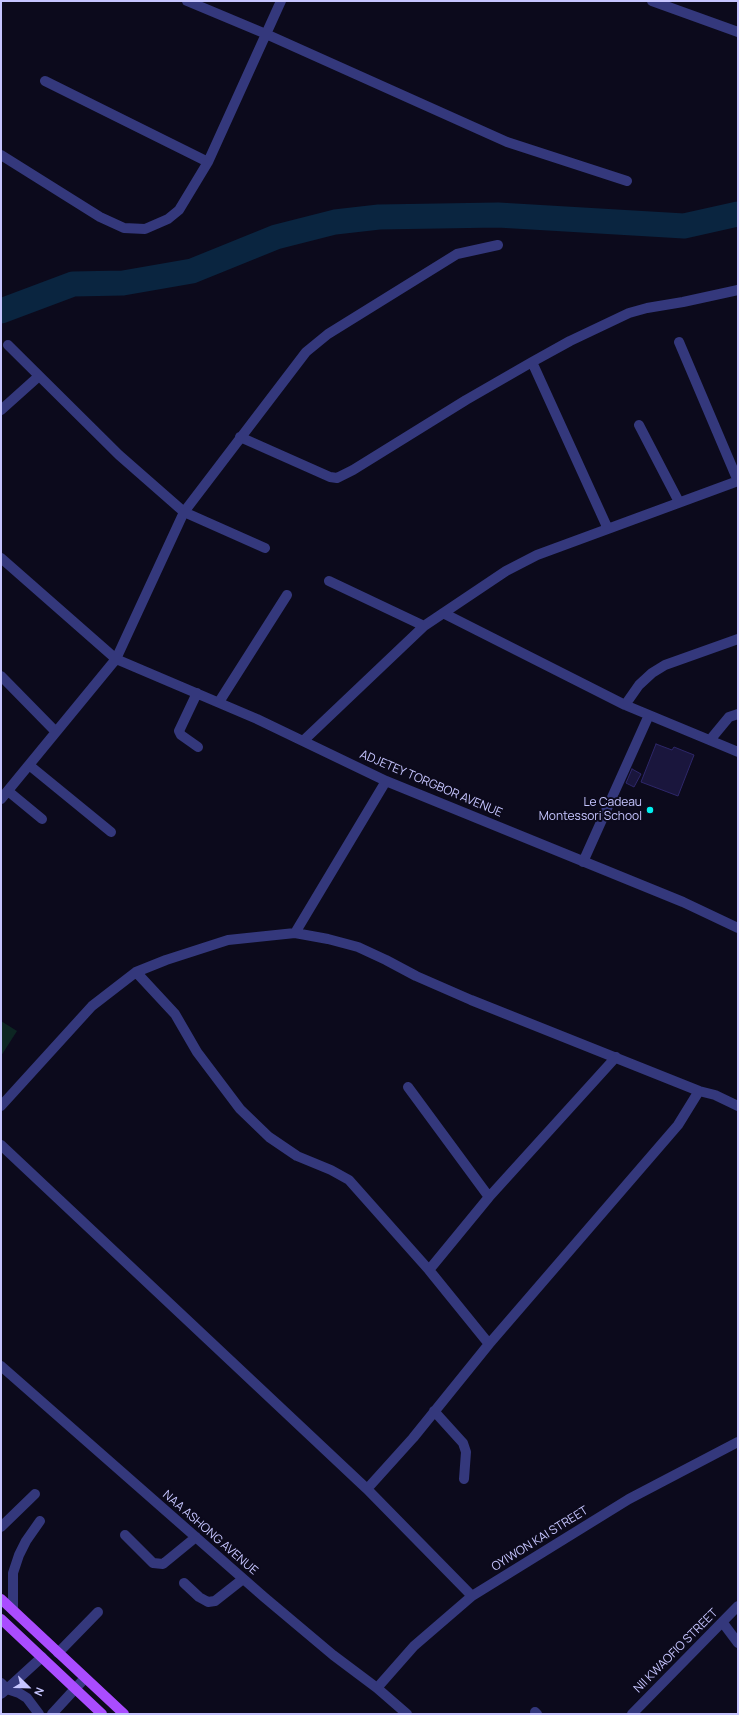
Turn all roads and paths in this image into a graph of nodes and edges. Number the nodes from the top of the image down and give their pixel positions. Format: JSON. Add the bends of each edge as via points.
{"nodes":[{"id":1,"x":187,"y":1,"type":"edge"},
{"id":2,"x":281,"y":1,"type":"edge"},
{"id":3,"x":652,"y":1,"type":"edge"},
{"id":4,"x":738,"y":32,"type":"edge"},
{"id":5,"x":266,"y":34,"type":"junction"},
{"id":6,"x":45,"y":81,"type":"dead end"},
{"id":7,"x":1,"y":155,"type":"edge"},
{"id":8,"x":208,"y":162,"type":"junction"},
{"id":9,"x":627,"y":181,"type":"dead end"},
{"id":10,"x":498,"y":245,"type":"dead end"},
{"id":11,"x":738,"y":290,"type":"edge"},
{"id":12,"x":679,"y":342,"type":"dead end"},
{"id":13,"x":8,"y":345,"type":"dead end"},
{"id":14,"x":532,"y":362,"type":"junction"},
{"id":15,"x":39,"y":376,"type":"junction"},
{"id":16,"x":1,"y":410,"type":"edge"},
{"id":17,"x":639,"y":425,"type":"dead end"},
{"id":18,"x":240,"y":437,"type":"junction"},
{"id":19,"x":738,"y":481,"type":"edge"},
{"id":20,"x":679,"y":502,"type":"junction"},
{"id":21,"x":184,"y":512,"type":"junction"},
{"id":22,"x":608,"y":529,"type":"junction"},
{"id":23,"x":265,"y":548,"type":"dead end"},
{"id":24,"x":1,"y":558,"type":"edge"},
{"id":25,"x":329,"y":581,"type":"dead end"},
{"id":26,"x":287,"y":595,"type":"dead end"},
{"id":27,"x":443,"y":613,"type":"junction"},
{"id":28,"x":424,"y":626,"type":"junction"},
{"id":29,"x":738,"y":639,"type":"edge"},
{"id":30,"x":116,"y":659,"type":"junction"},
{"id":31,"x":1,"y":676,"type":"edge"},
{"id":32,"x":197,"y":693,"type":"junction"},
{"id":33,"x":219,"y":702,"type":"junction"},
{"id":34,"x":625,"y":705,"type":"junction"},
{"id":35,"x":738,"y":714,"type":"edge"},
{"id":36,"x":649,"y":715,"type":"junction"},
{"id":37,"x":56,"y":732,"type":"junction"},
{"id":38,"x":304,"y":740,"type":"junction"},
{"id":39,"x":710,"y":740,"type":"junction"},
{"id":40,"x":198,"y":748,"type":"dead end"},
{"id":41,"x":738,"y":752,"type":"edge"},
{"id":42,"x":29,"y":765,"type":"junction"},
{"id":43,"x":386,"y":781,"type":"junction"},
{"id":44,"x":4,"y":795,"type":"edge"},
{"id":45,"x":42,"y":819,"type":"dead end"},
{"id":46,"x":110,"y":832,"type":"dead end"},
{"id":47,"x":583,"y":862,"type":"junction"},
{"id":48,"x":738,"y":928,"type":"edge"},
{"id":49,"x":295,"y":933,"type":"junction"},
{"id":50,"x":136,"y":972,"type":"junction"},
{"id":51,"x":616,"y":1057,"type":"junction"},
{"id":52,"x":408,"y":1087,"type":"dead end"},
{"id":53,"x":700,"y":1090,"type":"junction"},
{"id":54,"x":1,"y":1106,"type":"edge"},
{"id":55,"x":738,"y":1106,"type":"edge"},
{"id":56,"x":1,"y":1146,"type":"edge"},
{"id":57,"x":489,"y":1197,"type":"junction"},
{"id":58,"x":429,"y":1270,"type":"junction"},
{"id":59,"x":489,"y":1344,"type":"junction"},
{"id":60,"x":1,"y":1366,"type":"edge"},
{"id":61,"x":434,"y":1411,"type":"junction"},
{"id":62,"x":738,"y":1442,"type":"edge"},
{"id":63,"x":464,"y":1479,"type":"dead end"},
{"id":64,"x":367,"y":1489,"type":"junction"},
{"id":65,"x":35,"y":1494,"type":"dead end"},
{"id":66,"x":40,"y":1521,"type":"dead end"},
{"id":67,"x":1,"y":1527,"type":"edge"},
{"id":68,"x":125,"y":1535,"type":"dead end"},
{"id":69,"x":196,"y":1537,"type":"junction"},
{"id":70,"x":243,"y":1579,"type":"junction"},
{"id":71,"x":184,"y":1583,"type":"dead end"},
{"id":72,"x":472,"y":1596,"type":"junction"},
{"id":73,"x":1,"y":1600,"type":"edge"},
{"id":74,"x":738,"y":1606,"type":"edge"},
{"id":75,"x":12,"y":1610,"type":"junction"},
{"id":76,"x":98,"y":1612,"type":"dead end"},
{"id":77,"x":1,"y":1619,"type":"edge"},
{"id":78,"x":722,"y":1624,"type":"junction"},
{"id":79,"x":738,"y":1643,"type":"edge"},
{"id":80,"x":58,"y":1653,"type":"junction"},
{"id":81,"x":42,"y":1657,"type":"junction"},
{"id":82,"x":85,"y":1678,"type":"junction"},
{"id":83,"x":75,"y":1688,"type":"junction"},
{"id":84,"x":377,"y":1688,"type":"junction"},
{"id":85,"x":3,"y":1689,"type":"edge"},
{"id":86,"x":39,"y":1714,"type":"edge"},
{"id":87,"x":52,"y":1714,"type":"edge"},
{"id":88,"x":102,"y":1714,"type":"edge"},
{"id":89,"x":124,"y":1714,"type":"edge"},
{"id":90,"x":407,"y":1714,"type":"edge"},
{"id":91,"x":632,"y":1714,"type":"edge"}],
"edges":[{"from":1,"to":5,"type":"street"},
{"from":2,"to":5,"type":"street"},
{"from":3,"to":4,"type":"street"},
{"from":5,"to":8,"type":"street"},
{"from":5,"to":9,"type":"street","via":[[507,142]]},
{"from":6,"to":8,"type":"street"},
{"from":7,"to":8,"type":"street","via":[[100,218],[124,228],[138,229],[145,229],[168,219],[179,210]]},
{"from":10,"to":18,"type":"street","via":[[457,254],[328,334],[306,352]]},
{"from":11,"to":14,"type":"street","via":[[629,313]]},
{"from":12,"to":19,"type":"street"},
{"from":13,"to":15,"type":"street"},
{"from":14,"to":18,"type":"street","via":[[337,478]]},
{"from":14,"to":22,"type":"street"},
{"from":15,"to":16,"type":"street"},
{"from":15,"to":21,"type":"street","via":[[119,455]]},
{"from":17,"to":20,"type":"street"},
{"from":18,"to":21,"type":"street"},
{"from":19,"to":20,"type":"street"},
{"from":20,"to":22,"type":"street"},
{"from":21,"to":23,"type":"street"},
{"from":21,"to":30,"type":"street"},
{"from":22,"to":27,"type":"street","via":[[537,555],[506,571]]},
{"from":24,"to":30,"type":"street","name":"ADJETEY TORGBOR AVENUE"},
{"from":25,"to":28,"type":"street"},
{"from":26,"to":33,"type":"street"},
{"from":27,"to":28,"type":"street"},
{"from":27,"to":34,"type":"street"},
{"from":28,"to":38,"type":"street"},
{"from":29,"to":34,"type":"street","via":[[665,665],[639,685]]},
{"from":30,"to":32,"type":"street","name":"ADJETEY TORGBOR AVENUE"},
{"from":30,"to":37,"type":"street"},
{"from":31,"to":37,"type":"street"},
{"from":32,"to":33,"type":"street","name":"ADJETEY TORGBOR AVENUE"},
{"from":32,"to":40,"type":"street","via":[[179,731]]},
{"from":33,"to":38,"type":"street","name":"ADJETEY TORGBOR AVENUE"},
{"from":34,"to":36,"type":"street"},
{"from":35,"to":39,"type":"street","via":[[729,717]]},
{"from":36,"to":39,"type":"street"},
{"from":36,"to":47,"type":"street"},
{"from":37,"to":42,"type":"street"},
{"from":38,"to":43,"type":"street","name":"ADJETEY TORGBOR AVENUE"},
{"from":39,"to":41,"type":"street"},
{"from":42,"to":44,"type":"street"},
{"from":42,"to":46,"type":"street"},
{"from":43,"to":47,"type":"street","name":"ADJETEY TORGBOR AVENUE"},
{"from":43,"to":49,"type":"street"},
{"from":44,"to":45,"type":"street"},
{"from":47,"to":48,"type":"street","name":"ADJETEY TORGBOR AVENUE","via":[[706,912]]},
{"from":49,"to":50,"type":"street","via":[[228,940]]},
{"from":49,"to":51,"type":"street","via":[[358,947],[471,1000]]},
{"from":50,"to":54,"type":"street","via":[[92,1006]]},
{"from":50,"to":58,"type":"street","via":[[175,1014],[197,1052],[240,1109],[269,1137],[297,1156],[349,1180]]},
{"from":51,"to":53,"type":"street"},
{"from":51,"to":57,"type":"street"},
{"from":52,"to":57,"type":"street"},
{"from":53,"to":55,"type":"street"},
{"from":53,"to":59,"type":"street","via":[[678,1125]]},
{"from":56,"to":64,"type":"street"},
{"from":57,"to":58,"type":"street"},
{"from":58,"to":59,"type":"street"},
{"from":59,"to":61,"type":"street"},
{"from":60,"to":69,"type":"street","name":"NAA ASHONG AVENUE"},
{"from":61,"to":63,"type":"street","via":[[463,1443],[466,1452]]},
{"from":61,"to":64,"type":"street"},
{"from":62,"to":72,"type":"street","name":"OYIWON KAI STREET","via":[[629,1499]]},
{"from":64,"to":72,"type":"street"},
{"from":65,"to":67,"type":"street"},
{"from":66,"to":75,"type":"street","via":[[26,1541],[13,1573]]},
{"from":68,"to":69,"type":"street","via":[[153,1563],[163,1564]]},
{"from":69,"to":70,"type":"street","name":"NAA ASHONG AVENUE"},
{"from":70,"to":71,"type":"street","via":[[215,1601],[208,1602]]},
{"from":70,"to":84,"type":"street","name":"NAA ASHONG AVENUE","via":[[333,1655]]},
{"from":72,"to":84,"type":"street","name":"OYIWON KAI STREET","via":[[414,1646]]},
{"from":73,"to":75,"type":"main road"},
{"from":74,"to":78,"type":"street","name":"NII KWAOFIO STREET"},
{"from":75,"to":80,"type":"main road"},
{"from":76,"to":80,"type":"street"},
{"from":77,"to":81,"type":"main road"},
{"from":78,"to":79,"type":"street"},
{"from":78,"to":91,"type":"street","name":"NII KWAOFIO STREET"},
{"from":80,"to":82,"type":"main road"},
{"from":81,"to":83,"type":"main road"},
{"from":81,"to":85,"type":"street"},
{"from":82,"to":83,"type":"street"},
{"from":82,"to":89,"type":"main road"},
{"from":83,"to":87,"type":"street"},
{"from":83,"to":88,"type":"main road"},
{"from":84,"to":90,"type":"street","name":"NAA ASHONG AVENUE"},
{"from":85,"to":86,"type":"street","via":[[27,1698]]}]}
